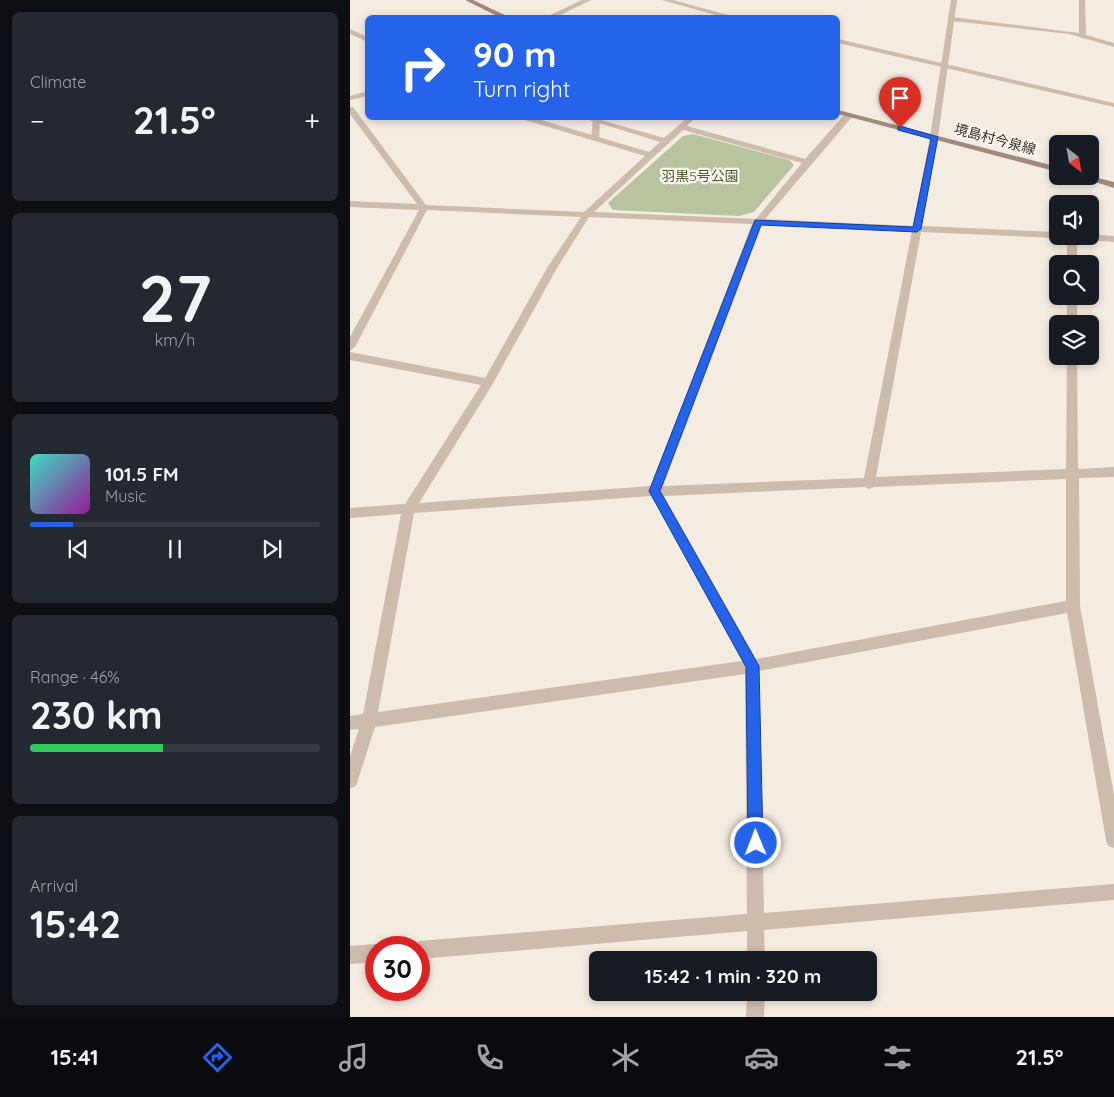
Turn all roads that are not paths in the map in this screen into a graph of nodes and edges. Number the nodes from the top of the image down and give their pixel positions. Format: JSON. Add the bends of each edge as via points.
{"nodes":[{"id":1,"x":468,"y":0,"type":"edge"},
{"id":2,"x":588,"y":0,"type":"edge"},
{"id":3,"x":665,"y":0,"type":"edge"},
{"id":4,"x":954,"y":0,"type":"edge"},
{"id":5,"x":1082,"y":0,"type":"edge"},
{"id":6,"x":501,"y":15,"type":"edge"},
{"id":7,"x":554,"y":15,"type":"edge"},
{"id":8,"x":724,"y":15,"type":"edge"},
{"id":9,"x":952,"y":19,"type":"junction"},
{"id":10,"x":352,"y":33,"type":"edge"},
{"id":11,"x":1083,"y":36,"type":"junction"},
{"id":12,"x":365,"y":39,"type":"edge"},
{"id":13,"x":840,"y":41,"type":"edge"},
{"id":14,"x":1114,"y":45,"type":"edge"},
{"id":15,"x":943,"y":65,"type":"junction"},
{"id":16,"x":365,"y":94,"type":"edge"},
{"id":17,"x":350,"y":98,"type":"edge"},
{"id":18,"x":1114,"y":105,"type":"edge"},
{"id":19,"x":350,"y":109,"type":"edge"},
{"id":20,"x":840,"y":113,"type":"edge"},
{"id":21,"x":849,"y":115,"type":"junction"},
{"id":22,"x":541,"y":120,"type":"edge"},
{"id":23,"x":596,"y":120,"type":"joint"},
{"id":24,"x":689,"y":120,"type":"edge"},
{"id":25,"x":681,"y":127,"type":"junction"},
{"id":26,"x":934,"y":137,"type":"junction"},
{"id":27,"x":595,"y":139,"type":"junction"},
{"id":28,"x":665,"y":140,"type":"junction"},
{"id":29,"x":649,"y":155,"type":"junction"},
{"id":30,"x":807,"y":162,"type":"junction"},
{"id":31,"x":1049,"y":168,"type":"edge"},
{"id":32,"x":1099,"y":181,"type":"edge"},
{"id":33,"x":1114,"y":185,"type":"edge"},
{"id":34,"x":350,"y":204,"type":"edge"},
{"id":35,"x":424,"y":208,"type":"junction"},
{"id":36,"x":587,"y":214,"type":"junction"},
{"id":37,"x":758,"y":222,"type":"junction"},
{"id":38,"x":917,"y":229,"type":"junction"},
{"id":39,"x":1049,"y":236,"type":"edge"},
{"id":40,"x":1099,"y":238,"type":"edge"},
{"id":41,"x":1114,"y":239,"type":"edge"},
{"id":42,"x":350,"y":347,"type":"edge"},
{"id":43,"x":350,"y":356,"type":"edge"},
{"id":44,"x":1072,"y":365,"type":"edge"},
{"id":45,"x":488,"y":382,"type":"junction"},
{"id":46,"x":1114,"y":472,"type":"edge"},
{"id":47,"x":1072,"y":473,"type":"junction"},
{"id":48,"x":869,"y":484,"type":"junction"},
{"id":49,"x":655,"y":491,"type":"junction"},
{"id":50,"x":408,"y":510,"type":"junction"},
{"id":51,"x":350,"y":513,"type":"edge"},
{"id":52,"x":1073,"y":606,"type":"junction"},
{"id":53,"x":752,"y":666,"type":"junction"},
{"id":54,"x":369,"y":721,"type":"junction"},
{"id":55,"x":350,"y":723,"type":"edge"},
{"id":56,"x":350,"y":780,"type":"edge"},
{"id":57,"x":1111,"y":807,"type":"edge"},
{"id":58,"x":1114,"y":840,"type":"edge"},
{"id":59,"x":1114,"y":892,"type":"edge"},
{"id":60,"x":757,"y":922,"type":"junction"},
{"id":61,"x":430,"y":949,"type":"edge"},
{"id":62,"x":756,"y":951,"type":"edge"},
{"id":63,"x":365,"y":954,"type":"edge"},
{"id":64,"x":350,"y":955,"type":"edge"},
{"id":65,"x":756,"y":1001,"type":"edge"},
{"id":66,"x":755,"y":1017,"type":"edge"}],
"edges":[{"from":1,"to":6,"type":"main road"},
{"from":2,"to":7,"type":"street"},
{"from":3,"to":8,"type":"street"},
{"from":4,"to":9,"type":"street"},
{"from":5,"to":11,"type":"street"},
{"from":9,"to":11,"type":"street"},
{"from":9,"to":15,"type":"street"},
{"from":10,"to":12,"type":"street"},
{"from":11,"to":14,"type":"street"},
{"from":13,"to":15,"type":"street"},
{"from":15,"to":18,"type":"street"},
{"from":15,"to":26,"type":"street"},
{"from":16,"to":17,"type":"street"},
{"from":19,"to":35,"type":"street"},
{"from":20,"to":21,"type":"main road","name":"境島村今泉線"},
{"from":21,"to":26,"type":"main road","name":"境島村今泉線"},
{"from":21,"to":30,"type":"street"},
{"from":22,"to":27,"type":"street"},
{"from":23,"to":27,"type":"street"},
{"from":23,"to":28,"type":"street"},
{"from":24,"to":25,"type":"street"},
{"from":25,"to":28,"type":"street"},
{"from":25,"to":30,"type":"street"},
{"from":26,"to":31,"type":"main road","name":"境島村今泉線"},
{"from":26,"to":38,"type":"street"},
{"from":27,"to":29,"type":"street"},
{"from":28,"to":29,"type":"street"},
{"from":29,"to":36,"type":"street"},
{"from":30,"to":37,"type":"street"},
{"from":32,"to":33,"type":"main road"},
{"from":34,"to":35,"type":"street"},
{"from":35,"to":36,"type":"street"},
{"from":35,"to":42,"type":"street"},
{"from":36,"to":37,"type":"street"},
{"from":36,"to":45,"type":"street","via":[[552,268]]},
{"from":37,"to":38,"type":"street"},
{"from":37,"to":49,"type":"street"},
{"from":38,"to":39,"type":"street"},
{"from":38,"to":48,"type":"street"},
{"from":40,"to":41,"type":"street"},
{"from":43,"to":45,"type":"street"},
{"from":44,"to":47,"type":"street"},
{"from":45,"to":50,"type":"street"},
{"from":46,"to":47,"type":"street"},
{"from":47,"to":48,"type":"street"},
{"from":47,"to":52,"type":"street"},
{"from":48,"to":49,"type":"street"},
{"from":49,"to":50,"type":"street"},
{"from":49,"to":53,"type":"street"},
{"from":50,"to":51,"type":"street"},
{"from":50,"to":54,"type":"street"},
{"from":52,"to":53,"type":"street"},
{"from":52,"to":57,"type":"street"},
{"from":53,"to":54,"type":"street"},
{"from":53,"to":60,"type":"street"},
{"from":54,"to":55,"type":"street"},
{"from":54,"to":56,"type":"street"},
{"from":57,"to":58,"type":"street"},
{"from":59,"to":60,"type":"street"},
{"from":60,"to":61,"type":"street"},
{"from":60,"to":62,"type":"street"},
{"from":63,"to":64,"type":"street"},
{"from":65,"to":66,"type":"street"}]}
